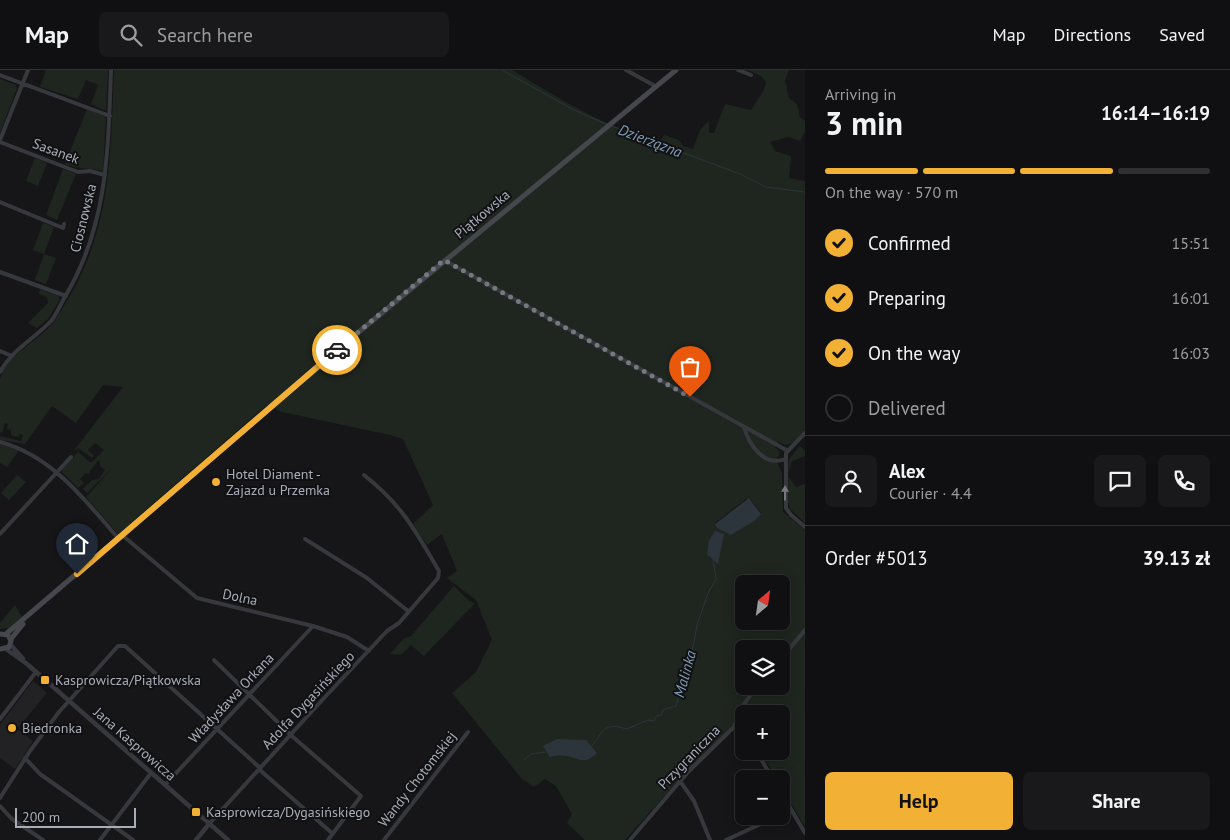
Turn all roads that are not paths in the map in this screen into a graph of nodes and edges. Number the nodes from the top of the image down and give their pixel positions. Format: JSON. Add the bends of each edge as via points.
{"nodes":[{"id":1,"x":28,"y":70,"type":"edge"},
{"id":2,"x":111,"y":70,"type":"edge"},
{"id":3,"x":626,"y":70,"type":"edge"},
{"id":4,"x":676,"y":70,"type":"edge"},
{"id":5,"x":738,"y":70,"type":"edge"},
{"id":6,"x":0,"y":75,"type":"edge"},
{"id":7,"x":751,"y":75,"type":"dead end"},
{"id":8,"x":22,"y":83,"type":"junction"},
{"id":9,"x":655,"y":86,"type":"junction"},
{"id":10,"x":110,"y":116,"type":"junction"},
{"id":11,"x":0,"y":141,"type":"edge"},
{"id":12,"x":105,"y":175,"type":"junction"},
{"id":13,"x":0,"y":202,"type":"edge"},
{"id":14,"x":64,"y":224,"type":"dead end"},
{"id":15,"x":444,"y":260,"type":"junction"},
{"id":16,"x":0,"y":272,"type":"edge"},
{"id":17,"x":66,"y":296,"type":"junction"},
{"id":18,"x":0,"y":351,"type":"edge"},
{"id":19,"x":12,"y":356,"type":"junction"},
{"id":20,"x":0,"y":372,"type":"edge"},
{"id":21,"x":744,"y":427,"type":"junction"},
{"id":22,"x":805,"y":433,"type":"edge"},
{"id":23,"x":0,"y":442,"type":"edge"},
{"id":24,"x":788,"y":451,"type":"junction"},
{"id":25,"x":71,"y":456,"type":"dead end"},
{"id":26,"x":785,"y":459,"type":"junction"},
{"id":27,"x":56,"y":473,"type":"junction"},
{"id":28,"x":364,"y":475,"type":"dead end"},
{"id":29,"x":805,"y":527,"type":"edge"},
{"id":30,"x":0,"y":534,"type":"edge"},
{"id":31,"x":120,"y":536,"type":"junction"},
{"id":32,"x":305,"y":539,"type":"dead end"},
{"id":33,"x":408,"y":611,"type":"junction"},
{"id":34,"x":31,"y":614,"type":"junction"},
{"id":35,"x":313,"y":626,"type":"junction"},
{"id":36,"x":805,"y":630,"type":"edge"},
{"id":37,"x":2,"y":634,"type":"edge"},
{"id":38,"x":5,"y":647,"type":"edge"},
{"id":39,"x":790,"y":648,"type":"edge"},
{"id":40,"x":369,"y":651,"type":"junction"},
{"id":41,"x":214,"y":660,"type":"dead end"},
{"id":42,"x":36,"y":672,"type":"junction"},
{"id":43,"x":250,"y":694,"type":"junction"},
{"id":44,"x":751,"y":695,"type":"edge"},
{"id":45,"x":69,"y":701,"type":"junction"},
{"id":46,"x":0,"y":718,"type":"edge"},
{"id":47,"x":734,"y":727,"type":"joint"},
{"id":48,"x":218,"y":728,"type":"junction"},
{"id":49,"x":468,"y":732,"type":"dead end"},
{"id":50,"x":292,"y":733,"type":"junction"},
{"id":51,"x":25,"y":758,"type":"junction"},
{"id":52,"x":260,"y":768,"type":"junction"},
{"id":53,"x":151,"y":772,"type":"junction"},
{"id":54,"x":680,"y":781,"type":"junction"},
{"id":55,"x":165,"y":785,"type":"junction"},
{"id":56,"x":0,"y":798,"type":"edge"},
{"id":57,"x":0,"y":806,"type":"edge"},
{"id":58,"x":790,"y":807,"type":"edge"},
{"id":59,"x":792,"y":810,"type":"joint"},
{"id":60,"x":110,"y":824,"type":"junction"},
{"id":61,"x":209,"y":824,"type":"junction"},
{"id":62,"x":758,"y":825,"type":"edge"},
{"id":63,"x":805,"y":833,"type":"edge"},
{"id":64,"x":333,"y":834,"type":"junction"},
{"id":65,"x":43,"y":840,"type":"edge"},
{"id":66,"x":100,"y":840,"type":"edge"},
{"id":67,"x":133,"y":840,"type":"edge"},
{"id":68,"x":196,"y":840,"type":"edge"},
{"id":69,"x":228,"y":840,"type":"edge"},
{"id":70,"x":328,"y":840,"type":"edge"},
{"id":71,"x":384,"y":840,"type":"edge"},
{"id":72,"x":630,"y":840,"type":"edge"},
{"id":73,"x":710,"y":840,"type":"edge"},
{"id":74,"x":726,"y":840,"type":"edge"}],
"edges":[{"from":1,"to":8,"type":"street"},
{"from":2,"to":10,"type":"street","name":"Ciosnowska"},
{"from":3,"to":9,"type":"street"},
{"from":4,"to":9,"type":"main road","name":"Piątkowska"},
{"from":5,"to":7,"type":"street"},
{"from":6,"to":8,"type":"street"},
{"from":8,"to":10,"type":"street"},
{"from":8,"to":11,"type":"street"},
{"from":9,"to":15,"type":"main road","name":"Piątkowska"},
{"from":10,"to":12,"type":"street","name":"Ciosnowska"},
{"from":11,"to":12,"type":"street","name":"Sasanek","via":[[78,172]]},
{"from":12,"to":17,"type":"street","name":"Ciosnowska","via":[[92,241]]},
{"from":13,"to":14,"type":"street","via":[[63,228]]},
{"from":15,"to":21,"type":"street"},
{"from":15,"to":31,"type":"main road","name":"Piątkowska"},
{"from":16,"to":17,"type":"street"},
{"from":17,"to":19,"type":"street","name":"Ciosnowska","via":[[51,321]]},
{"from":18,"to":19,"type":"street"},
{"from":19,"to":20,"type":"street","name":"Ciosnowska"},
{"from":21,"to":24,"type":"street"},
{"from":21,"to":26,"type":"street","via":[[756,451],[767,460],[777,462]]},
{"from":22,"to":24,"type":"street"},
{"from":23,"to":27,"type":"street","name":"Dolna","via":[[28,451]]},
{"from":24,"to":26,"type":"street"},
{"from":25,"to":27,"type":"street"},
{"from":29,"to":26,"type":"street","one_way":true,"via":[[786,508]]},
{"from":27,"to":30,"type":"street"},
{"from":27,"to":31,"type":"street","name":"Dolna"},
{"from":28,"to":33,"type":"street","name":"Adolfa Dygasińskiego","via":[[382,488],[405,514],[439,571],[438,578]]},
{"from":31,"to":34,"type":"main road","name":"Piątkowska"},
{"from":31,"to":35,"type":"street","name":"Dolna","via":[[197,598]]},
{"from":32,"to":33,"type":"street","via":[[366,578]]},
{"from":33,"to":40,"type":"street","name":"Adolfa Dygasińskiego"},
{"from":34,"to":37,"type":"main road","name":"Piątkowska"},
{"from":34,"to":38,"type":"main road","name":"Piątkowska"},
{"from":35,"to":40,"type":"street","name":"Dolna","via":[[347,637]]},
{"from":35,"to":43,"type":"street","name":"Władysława Orkana"},
{"from":36,"to":39,"type":"street"},
{"from":37,"to":38,"type":"main road"},
{"from":38,"to":42,"type":"street","name":"Jana Kasprowicza"},
{"from":40,"to":50,"type":"street","name":"Adolfa Dygasińskiego"},
{"from":41,"to":43,"type":"street"},
{"from":42,"to":45,"type":"street","name":"Jana Kasprowicza"},
{"from":42,"to":46,"type":"street"},
{"from":43,"to":48,"type":"street","name":"Władysława Orkana"},
{"from":43,"to":50,"type":"street"},
{"from":44,"to":47,"type":"street","name":"Przygraniczna"},
{"from":45,"to":48,"type":"street","via":[[118,646],[126,646]]},
{"from":45,"to":51,"type":"street"},
{"from":45,"to":53,"type":"street","name":"Jana Kasprowicza"},
{"from":47,"to":54,"type":"street","name":"Przygraniczna"},
{"from":48,"to":52,"type":"street"},
{"from":48,"to":55,"type":"street","name":"Władysława Orkana"},
{"from":49,"to":71,"type":"street","name":"Wandy Chotomskiej"},
{"from":50,"to":52,"type":"street","name":"Adolfa Dygasińskiego"},
{"from":50,"to":64,"type":"street","via":[[361,796]]},
{"from":51,"to":56,"type":"street"},
{"from":51,"to":60,"type":"street","via":[[40,774]]},
{"from":52,"to":61,"type":"street","name":"Adolfa Dygasińskiego"},
{"from":52,"to":64,"type":"street"},
{"from":53,"to":55,"type":"street","name":"Jana Kasprowicza"},
{"from":53,"to":60,"type":"street"},
{"from":54,"to":72,"type":"street","name":"Przygraniczna"},
{"from":54,"to":73,"type":"street","via":[[694,801]]},
{"from":55,"to":61,"type":"street","name":"Jana Kasprowicza"},
{"from":57,"to":65,"type":"street","via":[[12,819]]},
{"from":58,"to":59,"type":"street"},
{"from":59,"to":63,"type":"street"},
{"from":60,"to":66,"type":"street"},
{"from":60,"to":67,"type":"street"},
{"from":61,"to":68,"type":"street","name":"Adolfa Dygasińskiego"},
{"from":61,"to":69,"type":"street","name":"Jana Kasprowicza"},
{"from":62,"to":74,"type":"street"},
{"from":64,"to":70,"type":"street"}]}
